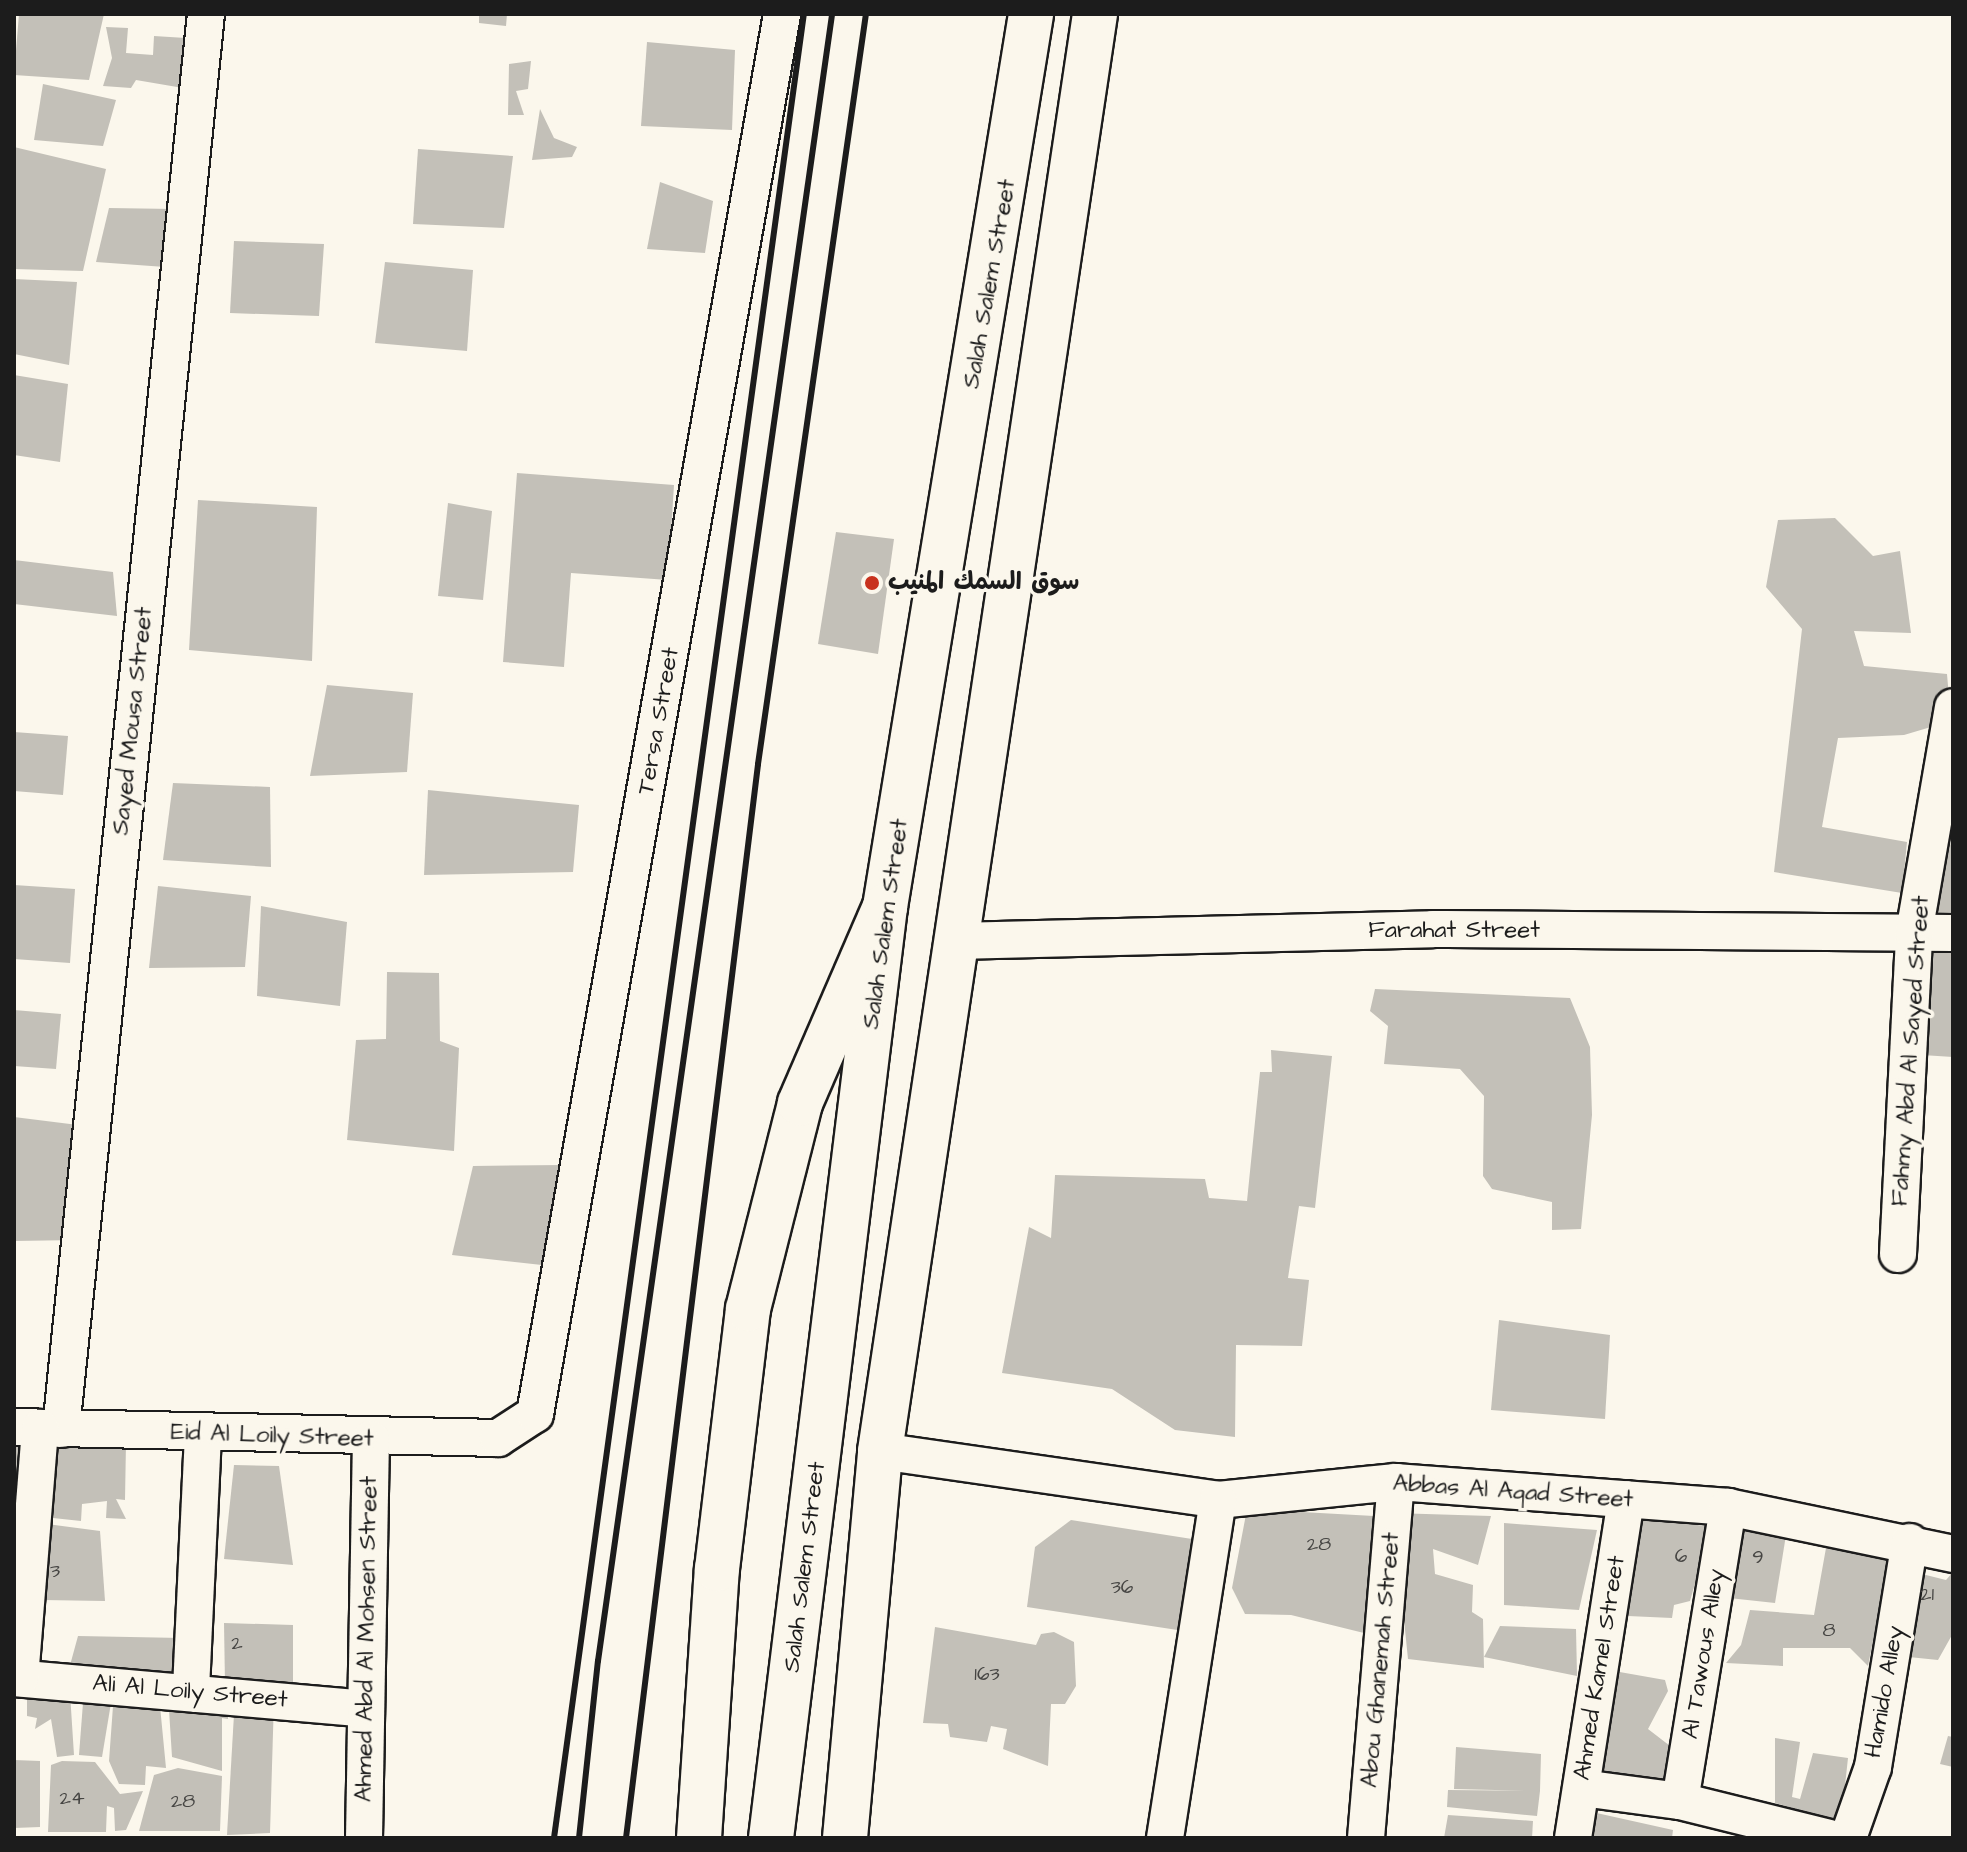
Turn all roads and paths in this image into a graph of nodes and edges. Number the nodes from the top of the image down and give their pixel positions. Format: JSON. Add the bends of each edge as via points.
{"nodes":[{"id":1,"x":206,"y":14,"type":"edge"},
{"id":2,"x":782,"y":14,"type":"edge"},
{"id":3,"x":1031,"y":14,"type":"edge"},
{"id":4,"x":1095,"y":14,"type":"edge"},
{"id":5,"x":1953,"y":707,"type":"edge"},
{"id":6,"x":1950,"y":750,"type":"edge"},
{"id":7,"x":885,"y":907,"type":"junction"},
{"id":8,"x":1914,"y":933,"type":"junction"},
{"id":9,"x":1953,"y":933,"type":"edge"},
{"id":10,"x":956,"y":941,"type":"junction"},
{"id":11,"x":1898,"y":1254,"type":"dead end"},
{"id":12,"x":527,"y":1425,"type":"joint"},
{"id":13,"x":38,"y":1428,"type":"edge"},
{"id":14,"x":203,"y":1433,"type":"junction"},
{"id":15,"x":371,"y":1439,"type":"junction"},
{"id":16,"x":880,"y":1451,"type":"junction"},
{"id":17,"x":1396,"y":1482,"type":"junction"},
{"id":18,"x":1626,"y":1499,"type":"junction"},
{"id":19,"x":1218,"y":1500,"type":"junction"},
{"id":20,"x":1728,"y":1507,"type":"junction"},
{"id":21,"x":1910,"y":1542,"type":"junction"},
{"id":22,"x":1953,"y":1554,"type":"edge"},
{"id":23,"x":17,"y":1678,"type":"edge"},
{"id":24,"x":191,"y":1689,"type":"junction"},
{"id":25,"x":366,"y":1709,"type":"junction"},
{"id":26,"x":1582,"y":1788,"type":"junction"},
{"id":27,"x":1680,"y":1801,"type":"junction"},
{"id":28,"x":364,"y":1838,"type":"edge"},
{"id":29,"x":699,"y":1838,"type":"edge"},
{"id":30,"x":771,"y":1838,"type":"edge"},
{"id":31,"x":845,"y":1838,"type":"edge"},
{"id":32,"x":1165,"y":1838,"type":"edge"},
{"id":33,"x":1366,"y":1838,"type":"edge"},
{"id":34,"x":1573,"y":1838,"type":"edge"},
{"id":35,"x":1829,"y":1838,"type":"edge"},
{"id":36,"x":1848,"y":1838,"type":"edge"}],
"edges":[{"from":1,"to":13,"type":"street","name":"Sayed Mousa Street"},
{"from":2,"to":12,"type":"street","name":"Tersa Street","via":[[542,1399]]},
{"from":3,"to":7,"type":"highway","name":"Salah Salem Street"},
{"from":4,"to":10,"type":"highway"},
{"from":5,"to":6,"type":"street","name":"Fahmy Abd Al Sayed Street"},
{"from":6,"to":8,"type":"street","name":"Fahmy Abd Al Sayed Street"},
{"from":7,"to":29,"type":"highway","via":[[839,1003],[778,1176],[748,1309]]},
{"from":7,"to":30,"type":"highway","name":"Salah Salem Street"},
{"from":8,"to":9,"type":"street","name":"Farahat Street"},
{"from":8,"to":10,"type":"street","name":"Farahat Street","via":[[1433,929]]},
{"from":8,"to":11,"type":"street","name":"Fahmy Abd Al Sayed Street"},
{"from":10,"to":16,"type":"highway"},
{"from":12,"to":15,"type":"street","name":"Eid Al Loily Street","via":[[498,1438]]},
{"from":13,"to":14,"type":"street","name":"Eid Al Loily Street"},
{"from":13,"to":23,"type":"street","name":"Sayed Mousa Street"},
{"from":14,"to":15,"type":"street","name":"Eid Al Loily Street"},
{"from":14,"to":24,"type":"street"},
{"from":15,"to":25,"type":"street","name":"Ahmed Abd Al Mohsen Street"},
{"from":16,"to":19,"type":"street","name":"Abbas Al Aqad Street"},
{"from":16,"to":31,"type":"highway"},
{"from":17,"to":18,"type":"street","name":"Abbas Al Aqad Street"},
{"from":17,"to":19,"type":"street","name":"Abbas Al Aqad Street"},
{"from":17,"to":33,"type":"street","name":"Abou Ghanemah Street"},
{"from":18,"to":20,"type":"street","name":"Abbas Al Aqad Street"},
{"from":18,"to":26,"type":"street","name":"Ahmed Kamel Street"},
{"from":19,"to":32,"type":"street"},
{"from":20,"to":21,"type":"street","name":"Abbas Al Aqad Street"},
{"from":20,"to":27,"type":"street","name":"Al Tawous Alley"},
{"from":21,"to":22,"type":"street","name":"Abbas Al Aqad Street"},
{"from":21,"to":36,"type":"street","name":"Hamido Alley","via":[[1873,1767]]},
{"from":23,"to":24,"type":"street","name":"Ali Al Loily Street"},
{"from":24,"to":25,"type":"street","name":"Ali Al Loily Street"},
{"from":25,"to":28,"type":"street","name":"Ahmed Abd Al Mohsen Street"},
{"from":26,"to":27,"type":"street"},
{"from":26,"to":34,"type":"street","name":"Ahmed Kamel Street"},
{"from":27,"to":35,"type":"street"}]}
